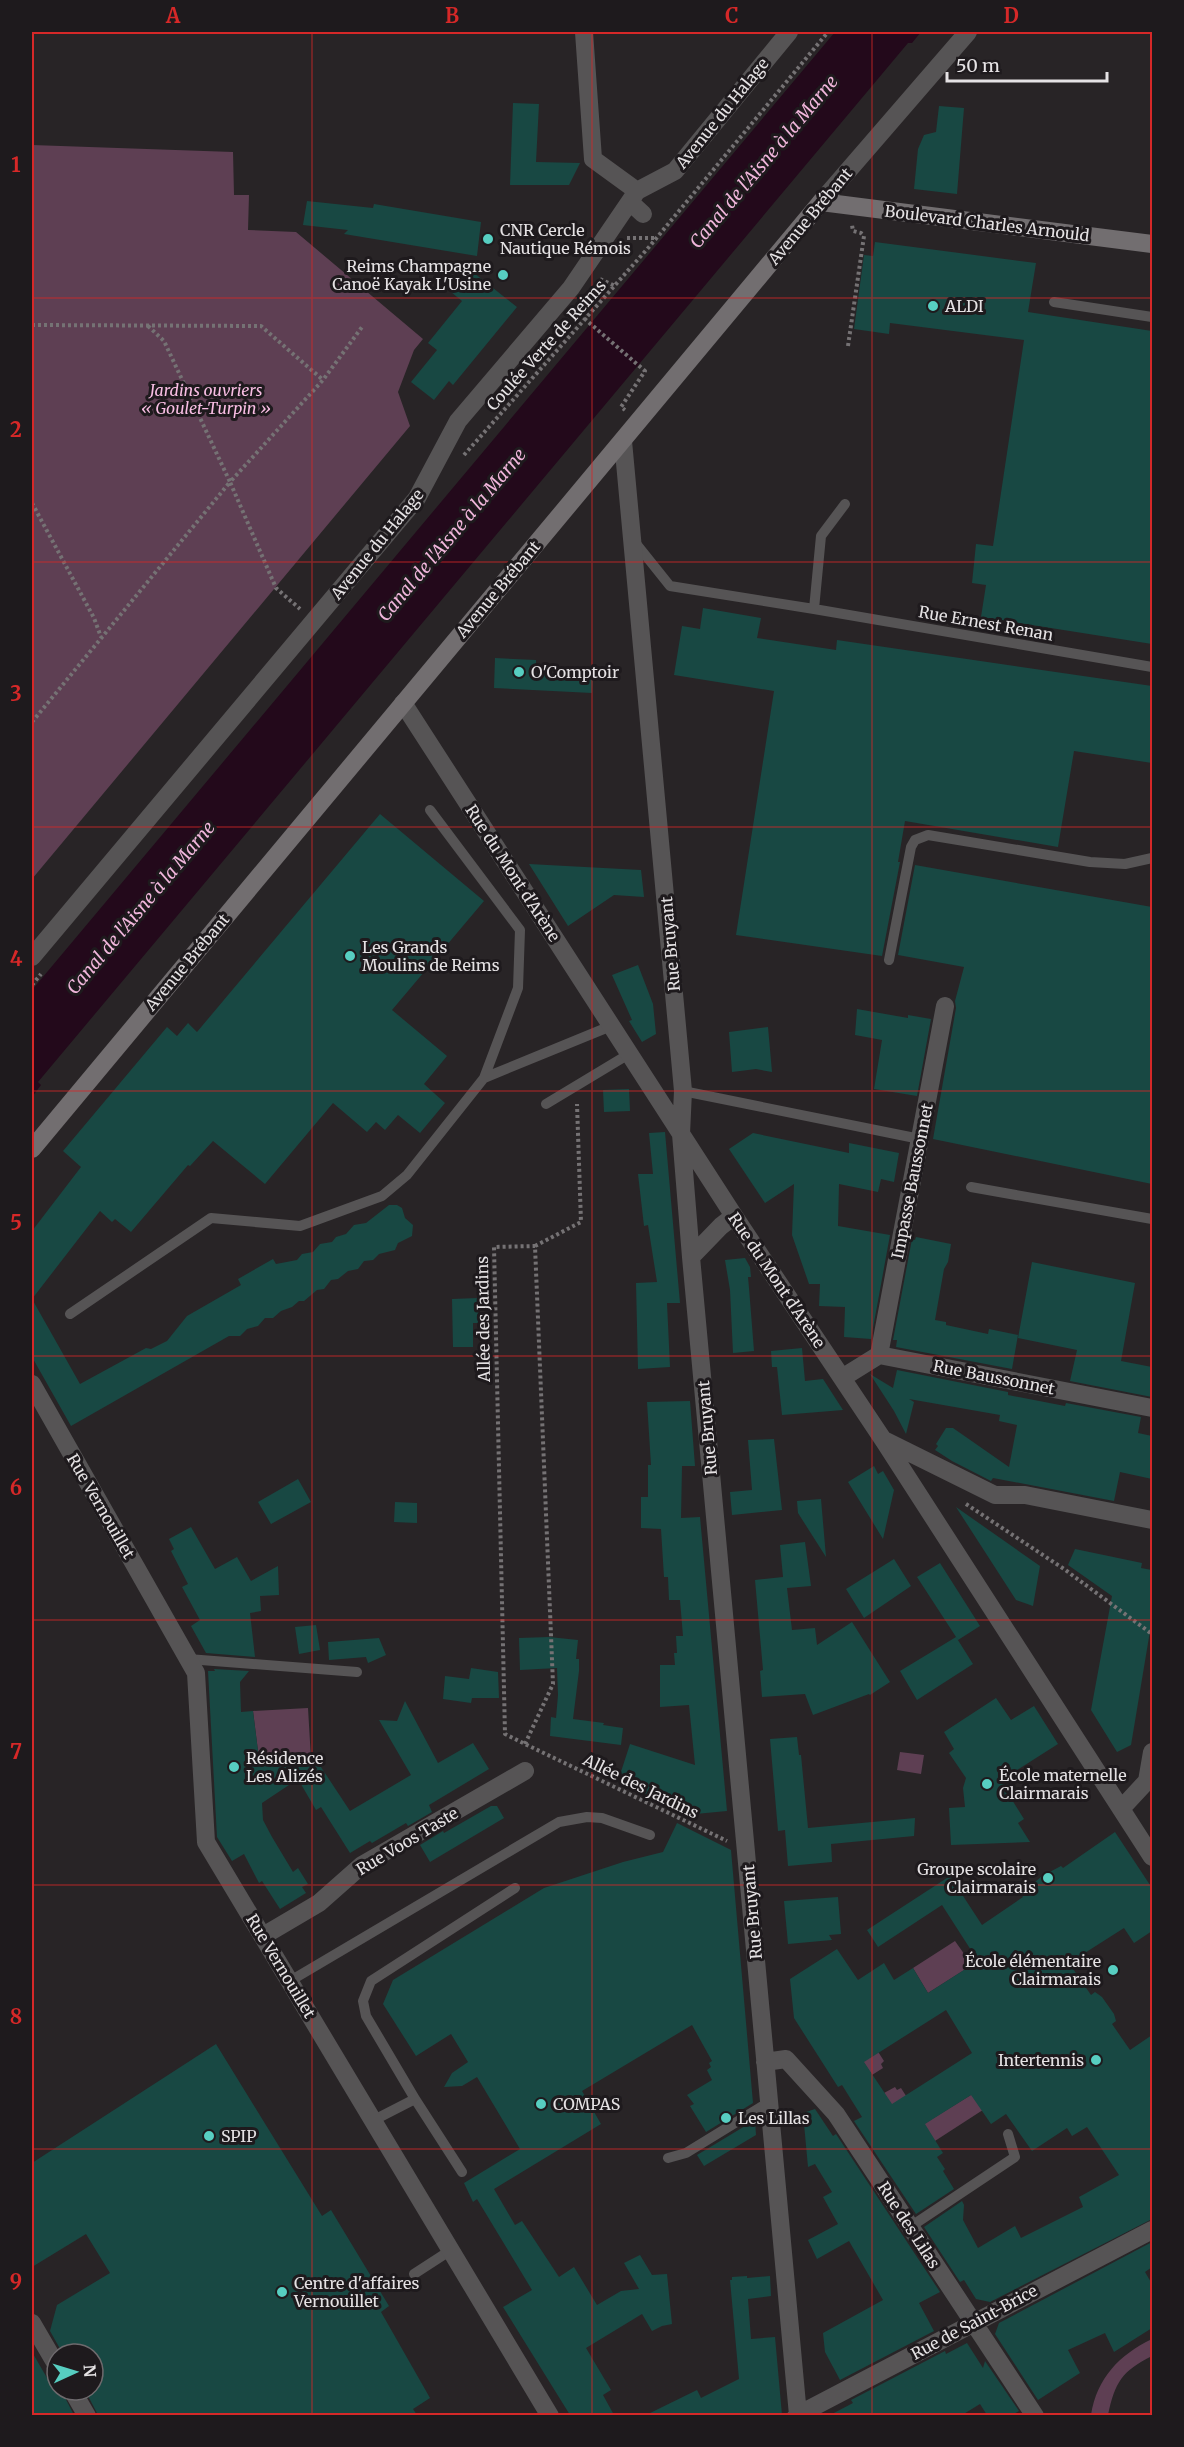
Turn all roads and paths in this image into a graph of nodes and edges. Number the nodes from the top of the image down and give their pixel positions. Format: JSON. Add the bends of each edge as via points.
{"nodes":[{"id":1,"x":584,"y":32,"type":"edge"},
{"id":2,"x":789,"y":32,"type":"edge"},
{"id":3,"x":828,"y":32,"type":"edge"},
{"id":4,"x":968,"y":32,"type":"edge"},
{"id":5,"x":821,"y":202,"type":"junction"},
{"id":6,"x":637,"y":203,"type":"junction"},
{"id":7,"x":858,"y":207,"type":"junction"},
{"id":8,"x":1152,"y":244,"type":"edge"},
{"id":9,"x":597,"y":278,"type":"dead end"},
{"id":10,"x":592,"y":286,"type":"dead end"},
{"id":11,"x":1054,"y":302,"type":"dead end"},
{"id":12,"x":583,"y":304,"type":"dead end"},
{"id":13,"x":1152,"y":317,"type":"edge"},
{"id":14,"x":32,"y":326,"type":"edge"},
{"id":15,"x":147,"y":326,"type":"junction"},
{"id":16,"x":362,"y":327,"type":"dead end"},
{"id":17,"x":848,"y":346,"type":"dead end"},
{"id":18,"x":323,"y":380,"type":"junction"},
{"id":19,"x":626,"y":400,"type":"dead end"},
{"id":20,"x":623,"y":441,"type":"junction"},
{"id":21,"x":458,"y":462,"type":"dead end"},
{"id":22,"x":230,"y":482,"type":"junction"},
{"id":23,"x":32,"y":504,"type":"edge"},
{"id":24,"x":845,"y":504,"type":"dead end"},
{"id":25,"x":632,"y":538,"type":"junction"},
{"id":26,"x":814,"y":609,"type":"junction"},
{"id":27,"x":314,"y":621,"type":"junction"},
{"id":28,"x":101,"y":637,"type":"junction"},
{"id":29,"x":1152,"y":667,"type":"edge"},
{"id":30,"x":403,"y":702,"type":"junction"},
{"id":31,"x":32,"y":722,"type":"edge"},
{"id":32,"x":430,"y":810,"type":"dead end"},
{"id":33,"x":1152,"y":858,"type":"edge"},
{"id":34,"x":38,"y":943,"type":"edge"},
{"id":35,"x":32,"y":957,"type":"edge"},
{"id":36,"x":889,"y":960,"type":"dead end"},
{"id":37,"x":945,"y":1006,"type":"dead end"},
{"id":38,"x":611,"y":1026,"type":"junction"},
{"id":39,"x":629,"y":1054,"type":"junction"},
{"id":40,"x":484,"y":1078,"type":"junction"},
{"id":41,"x":576,"y":1086,"type":"junction"},
{"id":42,"x":683,"y":1091,"type":"junction"},
{"id":43,"x":546,"y":1104,"type":"dead end"},
{"id":44,"x":681,"y":1134,"type":"junction"},
{"id":45,"x":920,"y":1139,"type":"junction"},
{"id":46,"x":32,"y":1149,"type":"edge"},
{"id":47,"x":971,"y":1187,"type":"dead end"},
{"id":48,"x":734,"y":1216,"type":"junction"},
{"id":49,"x":1152,"y":1220,"type":"edge"},
{"id":50,"x":535,"y":1246,"type":"junction"},
{"id":51,"x":692,"y":1257,"type":"junction"},
{"id":52,"x":70,"y":1314,"type":"dead end"},
{"id":53,"x":879,"y":1355,"type":"junction"},
{"id":54,"x":842,"y":1378,"type":"junction"},
{"id":55,"x":32,"y":1384,"type":"edge"},
{"id":56,"x":1152,"y":1408,"type":"edge"},
{"id":57,"x":884,"y":1441,"type":"junction"},
{"id":58,"x":965,"y":1504,"type":"dead end"},
{"id":59,"x":1152,"y":1520,"type":"edge"},
{"id":60,"x":1152,"y":1634,"type":"edge"},
{"id":61,"x":188,"y":1659,"type":"junction"},
{"id":62,"x":357,"y":1672,"type":"dead end"},
{"id":63,"x":525,"y":1744,"type":"junction"},
{"id":64,"x":1152,"y":1752,"type":"edge"},
{"id":65,"x":525,"y":1771,"type":"dead end"},
{"id":66,"x":1150,"y":1776,"type":"edge"},
{"id":67,"x":1121,"y":1809,"type":"junction"},
{"id":68,"x":650,"y":1835,"type":"dead end"},
{"id":69,"x":746,"y":1850,"type":"junction"},
{"id":70,"x":1152,"y":1857,"type":"edge"},
{"id":71,"x":515,"y":1888,"type":"dead end"},
{"id":72,"x":263,"y":1936,"type":"junction"},
{"id":73,"x":290,"y":1981,"type":"junction"},
{"id":74,"x":765,"y":2062,"type":"junction"},
{"id":75,"x":415,"y":2098,"type":"junction"},
{"id":76,"x":768,"y":2102,"type":"junction"},
{"id":77,"x":374,"y":2120,"type":"junction"},
{"id":78,"x":1008,"y":2134,"type":"dead end"},
{"id":79,"x":669,"y":2157,"type":"dead end"},
{"id":80,"x":462,"y":2172,"type":"dead end"},
{"id":81,"x":910,"y":2228,"type":"junction"},
{"id":82,"x":1152,"y":2230,"type":"edge"},
{"id":83,"x":451,"y":2250,"type":"junction"},
{"id":84,"x":414,"y":2274,"type":"dead end"},
{"id":85,"x":973,"y":2322,"type":"junction"},
{"id":86,"x":32,"y":2323,"type":"edge"},
{"id":87,"x":45,"y":2345,"type":"edge"},
{"id":88,"x":79,"y":2402,"type":"edge"},
{"id":89,"x":87,"y":2415,"type":"edge"},
{"id":90,"x":550,"y":2415,"type":"edge"},
{"id":91,"x":797,"y":2415,"type":"edge"},
{"id":92,"x":1035,"y":2415,"type":"edge"}],
"edges":[{"from":1,"to":6,"type":"street","via":[[593,159]]},
{"from":2,"to":6,"type":"street","name":"Avenue du Halage","via":[[675,171]]},
{"from":3,"to":21,"type":"path","name":"Coulée Verte de Reims","via":[[649,247]]},
{"from":4,"to":5,"type":"street","name":"Avenue Brébant"},
{"from":5,"to":7,"type":"main road","name":"Boulevard Charles Arnould"},
{"from":5,"to":20,"type":"main road","name":"Avenue Brébant"},
{"from":6,"to":27,"type":"street","name":"Avenue du Halage","via":[[602,253],[458,421],[417,498]]},
{"from":7,"to":8,"type":"main road","name":"Boulevard Charles Arnould"},
{"from":7,"to":17,"type":"path","via":[[853,231],[864,236]]},
{"from":9,"to":10,"type":"path"},
{"from":11,"to":13,"type":"lane"},
{"from":12,"to":19,"type":"path","via":[[578,313],[645,371]]},
{"from":14,"to":15,"type":"path"},
{"from":15,"to":18,"type":"path","via":[[261,326]]},
{"from":15,"to":22,"type":"path","via":[[164,341]]},
{"from":16,"to":18,"type":"path"},
{"from":18,"to":22,"type":"path"},
{"from":20,"to":25,"type":"street","name":"Rue Bruyant"},
{"from":20,"to":30,"type":"main road","name":"Avenue Brébant"},
{"from":22,"to":27,"type":"path","via":[[276,588]]},
{"from":22,"to":28,"type":"path"},
{"from":23,"to":28,"type":"path"},
{"from":24,"to":26,"type":"lane","via":[[822,536]]},
{"from":25,"to":26,"type":"lane","name":"Rue Ernest Renan","via":[[670,586]]},
{"from":25,"to":42,"type":"street","name":"Rue Bruyant"},
{"from":26,"to":29,"type":"lane","name":"Rue Ernest Renan"},
{"from":27,"to":34,"type":"street","name":"Avenue du Halage"},
{"from":28,"to":31,"type":"path"},
{"from":30,"to":38,"type":"street","name":"Rue du Mont d'Arène"},
{"from":30,"to":46,"type":"main road","name":"Avenue Brébant"},
{"from":32,"to":40,"type":"lane","via":[[520,930],[518,988]]},
{"from":33,"to":36,"type":"lane","via":[[1125,864],[1090,862],[928,835],[915,840]]},
{"from":34,"to":35,"type":"street","name":"Avenue du Halage"},
{"from":37,"to":45,"type":"street","name":"Impasse Baussonnet"},
{"from":38,"to":39,"type":"street","name":"Rue du Mont d'Arène"},
{"from":38,"to":40,"type":"lane"},
{"from":39,"to":41,"type":"lane"},
{"from":39,"to":44,"type":"street","name":"Rue du Mont d'Arène"},
{"from":40,"to":52,"type":"lane","via":[[407,1175],[382,1196],[300,1226],[211,1218]]},
{"from":41,"to":43,"type":"lane"},
{"from":41,"to":50,"type":"path","via":[[581,1222]]},
{"from":42,"to":44,"type":"street","name":"Rue Bruyant"},
{"from":42,"to":45,"type":"lane"},
{"from":44,"to":48,"type":"street","name":"Rue du Mont d'Arène"},
{"from":44,"to":51,"type":"street","name":"Rue Bruyant"},
{"from":45,"to":53,"type":"street","name":"Impasse Baussonnet"},
{"from":47,"to":49,"type":"lane"},
{"from":48,"to":51,"type":"street"},
{"from":48,"to":54,"type":"street","name":"Rue du Mont d'Arène"},
{"from":50,"to":63,"type":"path","via":[[553,1684]]},
{"from":50,"to":63,"type":"path","name":"Allée des Jardins","via":[[494,1247],[505,1734]]},
{"from":51,"to":69,"type":"street","name":"Rue Bruyant"},
{"from":53,"to":54,"type":"street"},
{"from":53,"to":56,"type":"street","name":"Rue Baussonnet"},
{"from":54,"to":57,"type":"street","name":"Rue du Mont d'Arène"},
{"from":55,"to":61,"type":"street","name":"Rue Vernouillet"},
{"from":57,"to":59,"type":"street","via":[[994,1495],[1025,1495]]},
{"from":57,"to":67,"type":"street","name":"Rue du Mont d'Arène"},
{"from":58,"to":60,"type":"path","via":[[1064,1569]]},
{"from":61,"to":62,"type":"lane"},
{"from":61,"to":72,"type":"street","name":"Rue Vernouillet","via":[[196,1673],[206,1842]]},
{"from":63,"to":69,"type":"path","name":"Allée des Jardins"},
{"from":64,"to":66,"type":"street"},
{"from":65,"to":72,"type":"street","name":"Rue Voos Taste","via":[[362,1865],[319,1903]]},
{"from":66,"to":67,"type":"street"},
{"from":67,"to":70,"type":"street","name":"Rue du Mont d'Arène"},
{"from":68,"to":73,"type":"lane","via":[[602,1818],[559,1822]]},
{"from":69,"to":74,"type":"street","name":"Rue Bruyant"},
{"from":71,"to":75,"type":"lane","via":[[371,1981],[363,2001],[366,2016]]},
{"from":72,"to":73,"type":"street","name":"Rue Vernouillet"},
{"from":73,"to":77,"type":"street","name":"Rue Vernouillet"},
{"from":74,"to":76,"type":"street","name":"Rue Bruyant"},
{"from":74,"to":81,"type":"street","name":"Rue des Lilas","via":[[786,2059],[836,2114]]},
{"from":75,"to":77,"type":"lane"},
{"from":75,"to":80,"type":"lane"},
{"from":76,"to":79,"type":"lane","via":[[686,2154]]},
{"from":76,"to":91,"type":"street","name":"Rue Bruyant"},
{"from":77,"to":83,"type":"street","name":"Rue Vernouillet"},
{"from":78,"to":81,"type":"lane","via":[[1015,2157]]},
{"from":81,"to":85,"type":"street","name":"Rue des Lilas"},
{"from":82,"to":85,"type":"street","name":"Rue de Saint-Brice"},
{"from":83,"to":84,"type":"lane"},
{"from":83,"to":90,"type":"street","name":"Rue Vernouillet"},
{"from":85,"to":91,"type":"street","name":"Rue de Saint-Brice"},
{"from":85,"to":92,"type":"street","name":"Rue des Lilas"},
{"from":86,"to":87,"type":"street"},
{"from":88,"to":89,"type":"street"}]}
